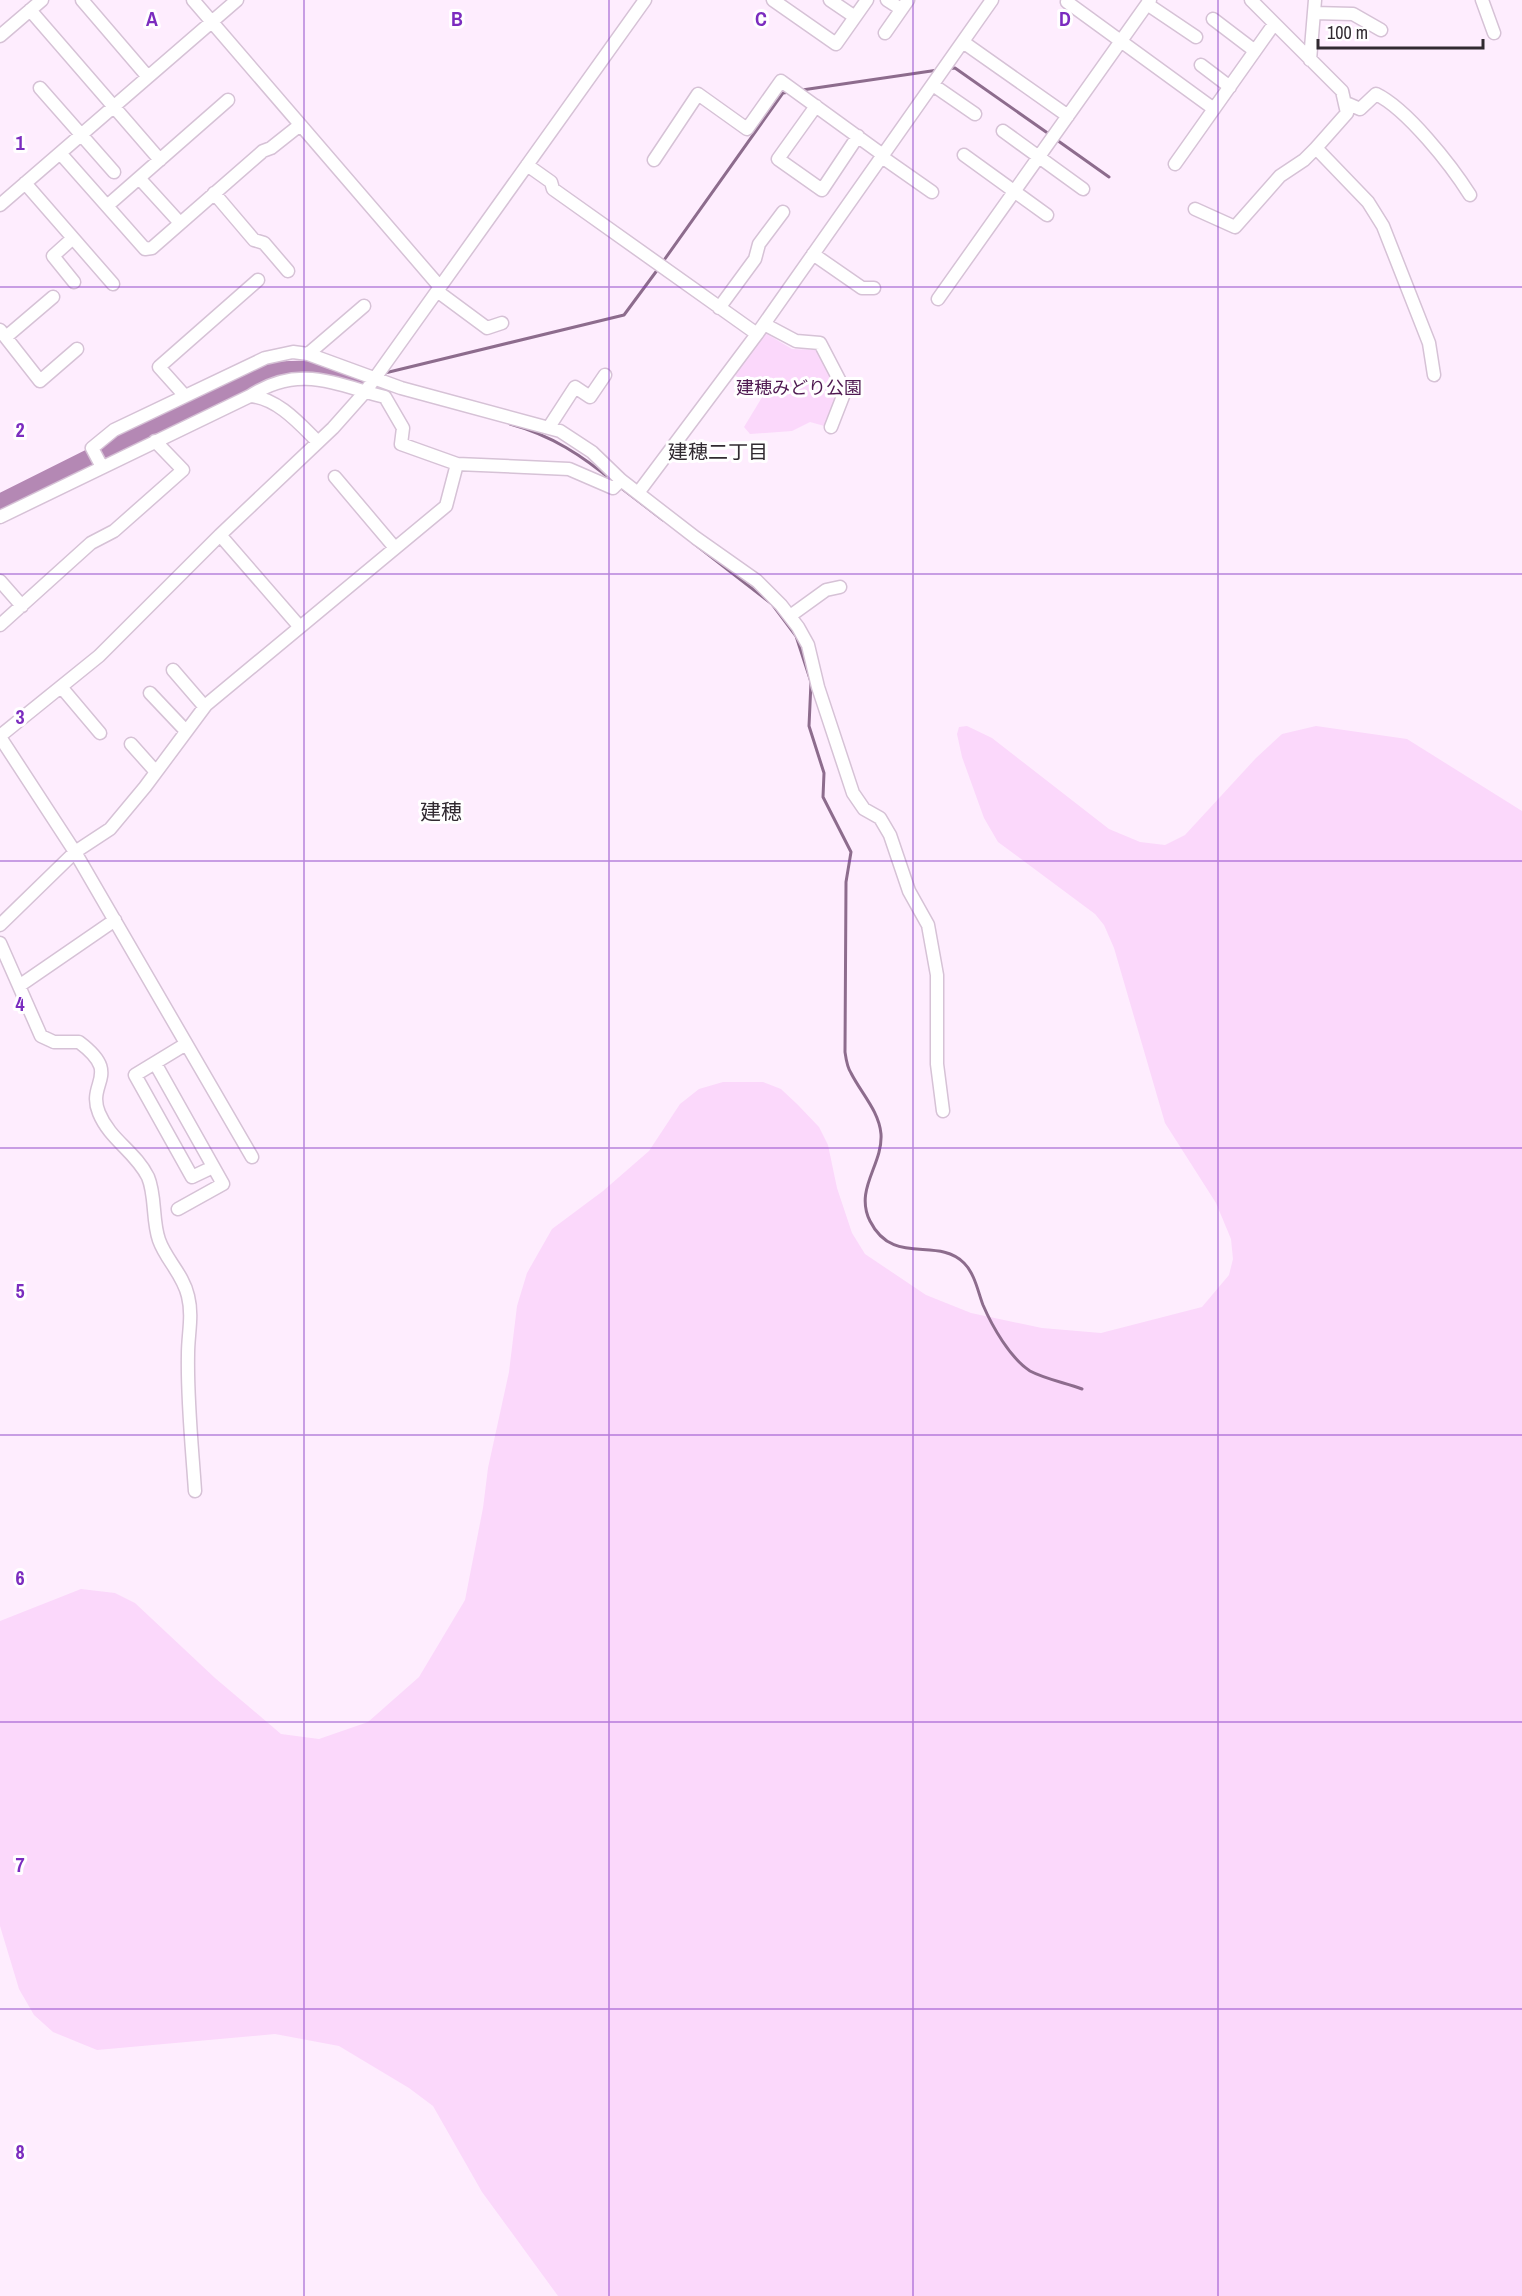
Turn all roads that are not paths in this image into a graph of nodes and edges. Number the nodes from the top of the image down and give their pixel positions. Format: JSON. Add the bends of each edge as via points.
{"nodes":[{"id":1,"x":42,"y":0,"type":"edge"},
{"id":2,"x":82,"y":0,"type":"edge"},
{"id":3,"x":193,"y":0,"type":"edge"},
{"id":4,"x":237,"y":0,"type":"edge"},
{"id":5,"x":645,"y":0,"type":"edge"},
{"id":6,"x":773,"y":0,"type":"edge"},
{"id":7,"x":830,"y":0,"type":"edge"},
{"id":8,"x":867,"y":0,"type":"edge"},
{"id":9,"x":888,"y":0,"type":"edge"},
{"id":10,"x":992,"y":0,"type":"edge"},
{"id":11,"x":1251,"y":0,"type":"edge"},
{"id":12,"x":1315,"y":0,"type":"edge"},
{"id":13,"x":1482,"y":0,"type":"edge"},
{"id":14,"x":1067,"y":2,"type":"dead end"},
{"id":15,"x":1149,"y":2,"type":"edge"},
{"id":16,"x":904,"y":5,"type":"edge"},
{"id":17,"x":30,"y":10,"type":"junction"},
{"id":18,"x":1314,"y":13,"type":"junction"},
{"id":19,"x":855,"y":17,"type":"junction"},
{"id":20,"x":1212,"y":19,"type":"dead end"},
{"id":21,"x":212,"y":22,"type":"junction"},
{"id":22,"x":1274,"y":24,"type":"junction"},
{"id":23,"x":1381,"y":30,"type":"dead end"},
{"id":24,"x":885,"y":33,"type":"dead end"},
{"id":25,"x":1494,"y":33,"type":"dead end"},
{"id":26,"x":0,"y":36,"type":"edge"},
{"id":27,"x":1196,"y":37,"type":"dead end"},
{"id":28,"x":1121,"y":41,"type":"junction"},
{"id":29,"x":963,"y":42,"type":"junction"},
{"id":30,"x":1255,"y":51,"type":"junction"},
{"id":31,"x":1310,"y":60,"type":"junction"},
{"id":32,"x":1201,"y":65,"type":"dead end"},
{"id":33,"x":148,"y":77,"type":"junction"},
{"id":34,"x":933,"y":85,"type":"junction"},
{"id":35,"x":1230,"y":87,"type":"junction"},
{"id":36,"x":40,"y":88,"type":"dead end"},
{"id":37,"x":228,"y":100,"type":"dead end"},
{"id":38,"x":1346,"y":103,"type":"junction"},
{"id":39,"x":114,"y":106,"type":"junction"},
{"id":40,"x":816,"y":106,"type":"junction"},
{"id":41,"x":1214,"y":109,"type":"junction"},
{"id":42,"x":975,"y":114,"type":"dead end"},
{"id":43,"x":1068,"y":116,"type":"junction"},
{"id":44,"x":300,"y":125,"type":"junction"},
{"id":45,"x":1003,"y":131,"type":"dead end"},
{"id":46,"x":80,"y":136,"type":"junction"},
{"id":47,"x":858,"y":136,"type":"junction"},
{"id":48,"x":1316,"y":148,"type":"junction"},
{"id":49,"x":60,"y":153,"type":"junction"},
{"id":50,"x":964,"y":154,"type":"dead end"},
{"id":51,"x":882,"y":156,"type":"junction"},
{"id":52,"x":1039,"y":157,"type":"junction"},
{"id":53,"x":160,"y":160,"type":"junction"},
{"id":54,"x":654,"y":160,"type":"dead end"},
{"id":55,"x":1175,"y":164,"type":"dead end"},
{"id":56,"x":527,"y":165,"type":"junction"},
{"id":57,"x":114,"y":172,"type":"dead end"},
{"id":58,"x":139,"y":178,"type":"junction"},
{"id":59,"x":26,"y":183,"type":"junction"},
{"id":60,"x":1083,"y":189,"type":"dead end"},
{"id":61,"x":1015,"y":190,"type":"junction"},
{"id":62,"x":932,"y":192,"type":"dead end"},
{"id":63,"x":214,"y":193,"type":"junction"},
{"id":64,"x":1470,"y":195,"type":"dead end"},
{"id":65,"x":3,"y":198,"type":"edge"},
{"id":66,"x":106,"y":206,"type":"junction"},
{"id":67,"x":1195,"y":209,"type":"dead end"},
{"id":68,"x":783,"y":212,"type":"dead end"},
{"id":69,"x":1047,"y":215,"type":"dead end"},
{"id":70,"x":180,"y":224,"type":"junction"},
{"id":71,"x":73,"y":238,"type":"junction"},
{"id":72,"x":813,"y":254,"type":"junction"},
{"id":73,"x":288,"y":271,"type":"dead end"},
{"id":74,"x":258,"y":280,"type":"dead end"},
{"id":75,"x":75,"y":282,"type":"dead end"},
{"id":76,"x":113,"y":284,"type":"dead end"},
{"id":77,"x":874,"y":288,"type":"dead end"},
{"id":78,"x":439,"y":289,"type":"junction"},
{"id":79,"x":53,"y":297,"type":"dead end"},
{"id":80,"x":938,"y":299,"type":"dead end"},
{"id":81,"x":364,"y":306,"type":"dead end"},
{"id":82,"x":720,"y":308,"type":"junction"},
{"id":83,"x":502,"y":323,"type":"dead end"},
{"id":84,"x":760,"y":329,"type":"junction"},
{"id":85,"x":3,"y":333,"type":"edge"},
{"id":86,"x":77,"y":350,"type":"dead end"},
{"id":87,"x":308,"y":354,"type":"junction"},
{"id":88,"x":605,"y":375,"type":"dead end"},
{"id":89,"x":1434,"y":375,"type":"dead end"},
{"id":90,"x":376,"y":380,"type":"junction"},
{"id":91,"x":365,"y":392,"type":"junction"},
{"id":92,"x":185,"y":396,"type":"junction"},
{"id":93,"x":250,"y":396,"type":"junction"},
{"id":94,"x":549,"y":427,"type":"junction"},
{"id":95,"x":831,"y":427,"type":"dead end"},
{"id":96,"x":155,"y":441,"type":"junction"},
{"id":97,"x":317,"y":441,"type":"junction"},
{"id":98,"x":457,"y":464,"type":"junction"},
{"id":99,"x":102,"y":467,"type":"junction"},
{"id":100,"x":335,"y":477,"type":"dead end"},
{"id":101,"x":621,"y":480,"type":"junction"},
{"id":102,"x":638,"y":493,"type":"junction"},
{"id":103,"x":0,"y":517,"type":"edge"},
{"id":104,"x":219,"y":535,"type":"junction"},
{"id":105,"x":395,"y":548,"type":"junction"},
{"id":106,"x":0,"y":581,"type":"edge"},
{"id":107,"x":840,"y":588,"type":"dead end"},
{"id":108,"x":22,"y":606,"type":"junction"},
{"id":109,"x":790,"y":616,"type":"junction"},
{"id":110,"x":0,"y":625,"type":"edge"},
{"id":111,"x":299,"y":626,"type":"junction"},
{"id":112,"x":173,"y":670,"type":"dead end"},
{"id":113,"x":62,"y":688,"type":"junction"},
{"id":114,"x":150,"y":693,"type":"dead end"},
{"id":115,"x":204,"y":706,"type":"junction"},
{"id":116,"x":185,"y":730,"type":"junction"},
{"id":117,"x":100,"y":733,"type":"dead end"},
{"id":118,"x":0,"y":736,"type":"edge"},
{"id":119,"x":131,"y":744,"type":"dead end"},
{"id":120,"x":156,"y":771,"type":"junction"},
{"id":121,"x":75,"y":852,"type":"junction"},
{"id":122,"x":115,"y":920,"type":"junction"},
{"id":123,"x":0,"y":925,"type":"edge"},
{"id":124,"x":0,"y":943,"type":"edge"},
{"id":125,"x":19,"y":986,"type":"junction"},
{"id":126,"x":186,"y":1044,"type":"junction"},
{"id":127,"x":154,"y":1063,"type":"junction"},
{"id":128,"x":943,"y":1111,"type":"dead end"},
{"id":129,"x":252,"y":1157,"type":"dead end"},
{"id":130,"x":213,"y":1167,"type":"junction"},
{"id":131,"x":177,"y":1209,"type":"dead end"},
{"id":132,"x":195,"y":1491,"type":"dead end"}],
"edges":[{"from":1,"to":17,"type":"street"},
{"from":2,"to":33,"type":"street"},
{"from":3,"to":21,"type":"street"},
{"from":4,"to":21,"type":"street"},
{"from":5,"to":56,"type":"street"},
{"from":6,"to":19,"type":"street","via":[[836,44]]},
{"from":7,"to":19,"type":"street"},
{"from":8,"to":19,"type":"street"},
{"from":9,"to":16,"type":"street"},
{"from":10,"to":29,"type":"street"},
{"from":11,"to":22,"type":"street"},
{"from":12,"to":18,"type":"street"},
{"from":13,"to":25,"type":"street"},
{"from":14,"to":28,"type":"street"},
{"from":15,"to":27,"type":"street"},
{"from":15,"to":28,"type":"street"},
{"from":16,"to":24,"type":"street"},
{"from":17,"to":26,"type":"street"},
{"from":17,"to":39,"type":"street"},
{"from":18,"to":23,"type":"street","via":[[1353,14]]},
{"from":18,"to":31,"type":"street"},
{"from":20,"to":30,"type":"street"},
{"from":21,"to":33,"type":"street"},
{"from":21,"to":44,"type":"street"},
{"from":22,"to":30,"type":"street"},
{"from":22,"to":31,"type":"street"},
{"from":28,"to":41,"type":"street"},
{"from":28,"to":43,"type":"street"},
{"from":29,"to":34,"type":"street"},
{"from":29,"to":43,"type":"street"},
{"from":30,"to":35,"type":"street"},
{"from":31,"to":38,"type":"street","via":[[1342,91]]},
{"from":32,"to":35,"type":"street"},
{"from":33,"to":39,"type":"street"},
{"from":34,"to":42,"type":"street"},
{"from":34,"to":51,"type":"street"},
{"from":35,"to":41,"type":"street"},
{"from":36,"to":46,"type":"street"},
{"from":37,"to":53,"type":"street"},
{"from":38,"to":48,"type":"street","via":[[1347,113]]},
{"from":38,"to":64,"type":"street","via":[[1360,109],[1376,94],[1392,102],[1457,174]]},
{"from":39,"to":46,"type":"street"},
{"from":39,"to":53,"type":"street"},
{"from":40,"to":47,"type":"street"},
{"from":40,"to":47,"type":"street","via":[[778,159],[822,190]]},
{"from":40,"to":54,"type":"street","via":[[781,81],[747,129],[698,94]]},
{"from":41,"to":55,"type":"street"},
{"from":43,"to":52,"type":"street"},
{"from":44,"to":63,"type":"street"},
{"from":44,"to":78,"type":"street"},
{"from":45,"to":52,"type":"street"},
{"from":46,"to":49,"type":"street"},
{"from":46,"to":57,"type":"street"},
{"from":47,"to":51,"type":"street"},
{"from":48,"to":67,"type":"street","via":[[1280,176],[1235,227]]},
{"from":48,"to":89,"type":"street","via":[[1368,202],[1383,226],[1430,343]]},
{"from":49,"to":59,"type":"street"},
{"from":49,"to":66,"type":"street"},
{"from":50,"to":61,"type":"street"},
{"from":51,"to":62,"type":"street"},
{"from":51,"to":72,"type":"street"},
{"from":52,"to":60,"type":"street"},
{"from":52,"to":61,"type":"street"},
{"from":53,"to":58,"type":"street"},
{"from":56,"to":78,"type":"street"},
{"from":56,"to":82,"type":"street","via":[[551,182],[553,189]]},
{"from":58,"to":66,"type":"street"},
{"from":58,"to":70,"type":"street"},
{"from":59,"to":65,"type":"street"},
{"from":59,"to":71,"type":"street"},
{"from":61,"to":69,"type":"street"},
{"from":61,"to":80,"type":"street"},
{"from":63,"to":70,"type":"street"},
{"from":63,"to":73,"type":"street","via":[[254,240],[264,243]]},
{"from":66,"to":70,"type":"street","via":[[144,249],[152,248]]},
{"from":68,"to":82,"type":"street"},
{"from":71,"to":75,"type":"street","via":[[53,256]]},
{"from":71,"to":76,"type":"street"},
{"from":72,"to":77,"type":"street","via":[[862,288]]},
{"from":72,"to":84,"type":"street"},
{"from":74,"to":92,"type":"street","via":[[159,368]]},
{"from":78,"to":83,"type":"street","via":[[487,328]]},
{"from":78,"to":90,"type":"street"},
{"from":79,"to":85,"type":"street"},
{"from":81,"to":87,"type":"street"},
{"from":82,"to":84,"type":"street"},
{"from":84,"to":95,"type":"street","via":[[820,343],[845,390]]},
{"from":84,"to":102,"type":"street"},
{"from":85,"to":86,"type":"street","via":[[40,381]]},
{"from":87,"to":90,"type":"street"},
{"from":87,"to":92,"type":"street","via":[[293,352],[266,358]]},
{"from":88,"to":94,"type":"street","via":[[590,397],[575,387]]},
{"from":90,"to":91,"type":"street"},
{"from":90,"to":94,"type":"street"},
{"from":91,"to":93,"type":"street","via":[[309,377],[290,378]]},
{"from":91,"to":97,"type":"street"},
{"from":91,"to":98,"type":"street","via":[[385,397],[402,428],[401,444]]},
{"from":92,"to":99,"type":"street","via":[[114,430],[92,448]]},
{"from":93,"to":96,"type":"street"},
{"from":93,"to":97,"type":"street","via":[[261,397],[295,418]]},
{"from":94,"to":101,"type":"street","via":[[592,452]]},
{"from":96,"to":99,"type":"street"},
{"from":96,"to":108,"type":"street","via":[[183,470],[114,531],[91,543]]},
{"from":97,"to":104,"type":"street"},
{"from":98,"to":101,"type":"street","via":[[561,468],[613,488]]},
{"from":98,"to":105,"type":"street","via":[[446,506]]},
{"from":99,"to":103,"type":"street"},
{"from":100,"to":105,"type":"street"},
{"from":101,"to":102,"type":"street"},
{"from":102,"to":109,"type":"street","via":[[757,581]]},
{"from":104,"to":111,"type":"street"},
{"from":104,"to":113,"type":"street"},
{"from":105,"to":111,"type":"street"},
{"from":106,"to":108,"type":"street"},
{"from":107,"to":109,"type":"street","via":[[826,590]]},
{"from":108,"to":110,"type":"street"},
{"from":109,"to":128,"type":"street","via":[[807,645],[853,793],[864,808],[880,818],[890,835],[909,891],[928,925],[937,975],[937,1064]]},
{"from":111,"to":115,"type":"street"},
{"from":112,"to":115,"type":"street"},
{"from":113,"to":117,"type":"street"},
{"from":113,"to":118,"type":"street"},
{"from":114,"to":116,"type":"street"},
{"from":115,"to":116,"type":"street"},
{"from":116,"to":120,"type":"street"},
{"from":118,"to":121,"type":"street"},
{"from":119,"to":120,"type":"street"},
{"from":120,"to":121,"type":"street","via":[[110,829]]},
{"from":121,"to":122,"type":"street"},
{"from":121,"to":123,"type":"street"},
{"from":122,"to":125,"type":"street"},
{"from":122,"to":126,"type":"street"},
{"from":124,"to":125,"type":"street"},
{"from":125,"to":132,"type":"street","via":[[42,1036],[54,1042],[79,1042],[102,1065],[98,1110],[108,1132],[132,1152],[149,1180],[158,1239],[183,1279],[192,1321],[188,1354]]},
{"from":126,"to":127,"type":"street"},
{"from":126,"to":129,"type":"street"},
{"from":127,"to":130,"type":"street"},
{"from":127,"to":130,"type":"street","via":[[135,1075],[192,1177]]},
{"from":130,"to":131,"type":"street","via":[[223,1184]]}]}
